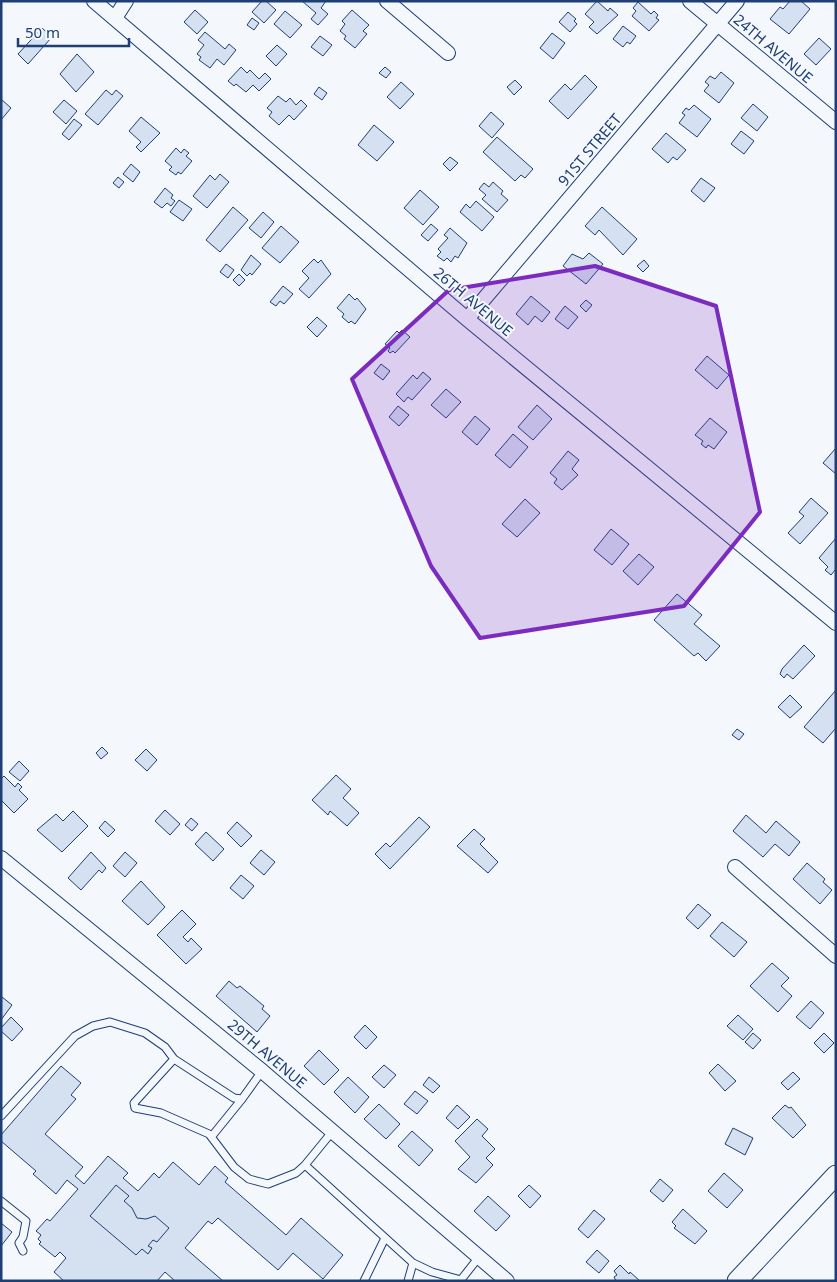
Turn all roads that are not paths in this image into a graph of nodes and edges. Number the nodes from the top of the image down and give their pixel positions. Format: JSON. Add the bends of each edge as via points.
{"nodes":[{"id":1,"x":94,"y":1,"type":"edge"},
{"id":2,"x":126,"y":1,"type":"edge"},
{"id":3,"x":387,"y":1,"type":"edge"},
{"id":4,"x":690,"y":1,"type":"edge"},
{"id":5,"x":737,"y":1,"type":"edge"},
{"id":6,"x":114,"y":18,"type":"junction"},
{"id":7,"x":718,"y":25,"type":"junction"},
{"id":8,"x":448,"y":53,"type":"dead end"},
{"id":9,"x":836,"y":122,"type":"edge"},
{"id":10,"x":467,"y":319,"type":"junction"},
{"id":11,"x":836,"y":622,"type":"edge"},
{"id":12,"x":1,"y":858,"type":"edge"},
{"id":13,"x":735,"y":867,"type":"dead end"},
{"id":14,"x":836,"y":956,"type":"edge"},
{"id":15,"x":174,"y":1059,"type":"junction"},
{"id":16,"x":262,"y":1071,"type":"junction"},
{"id":17,"x":242,"y":1099,"type":"junction"},
{"id":18,"x":1,"y":1116,"type":"edge"},
{"id":19,"x":332,"y":1132,"type":"junction"},
{"id":20,"x":212,"y":1136,"type":"junction"},
{"id":21,"x":305,"y":1165,"type":"junction"},
{"id":22,"x":836,"y":1175,"type":"edge"},
{"id":23,"x":1,"y":1201,"type":"edge"},
{"id":24,"x":385,"y":1238,"type":"junction"},
{"id":25,"x":23,"y":1251,"type":"dead end"},
{"id":26,"x":480,"y":1257,"type":"junction"},
{"id":27,"x":413,"y":1263,"type":"junction"},
{"id":28,"x":738,"y":1278,"type":"edge"},
{"id":29,"x":364,"y":1281,"type":"edge"},
{"id":30,"x":408,"y":1281,"type":"edge"},
{"id":31,"x":460,"y":1281,"type":"edge"},
{"id":32,"x":507,"y":1281,"type":"edge"}],
"edges":[{"from":1,"to":6,"type":"street","name":"26TH AVENUE"},
{"from":2,"to":6,"type":"street"},
{"from":3,"to":8,"type":"street"},
{"from":4,"to":7,"type":"street","name":"24TH AVENUE"},
{"from":5,"to":7,"type":"street","name":"91ST STREET"},
{"from":6,"to":10,"type":"street","name":"26TH AVENUE"},
{"from":7,"to":9,"type":"street","name":"24TH AVENUE"},
{"from":7,"to":10,"type":"street","name":"91ST STREET"},
{"from":10,"to":11,"type":"street","name":"26TH AVENUE"},
{"from":12,"to":16,"type":"street","name":"29TH AVENUE"},
{"from":13,"to":14,"type":"street"},
{"from":15,"to":17,"type":"lane","via":[[234,1098]]},
{"from":15,"to":18,"type":"lane","via":[[165,1047],[145,1033],[110,1022],[93,1026],[74,1036]]},
{"from":15,"to":20,"type":"lane","via":[[134,1102],[134,1106],[161,1113]]},
{"from":16,"to":17,"type":"lane"},
{"from":16,"to":19,"type":"street","name":"29TH AVENUE"},
{"from":17,"to":20,"type":"lane"},
{"from":19,"to":21,"type":"lane"},
{"from":19,"to":26,"type":"street","name":"29TH AVENUE"},
{"from":20,"to":21,"type":"lane","via":[[234,1167],[249,1179],[268,1184],[296,1173]]},
{"from":21,"to":24,"type":"lane"},
{"from":22,"to":28,"type":"street"},
{"from":23,"to":25,"type":"lane","via":[[26,1222],[19,1242]]},
{"from":24,"to":27,"type":"lane"},
{"from":24,"to":29,"type":"lane"},
{"from":26,"to":31,"type":"lane"},
{"from":26,"to":32,"type":"street","name":"29TH AVENUE"},
{"from":27,"to":30,"type":"lane"},
{"from":27,"to":31,"type":"lane"}]}
